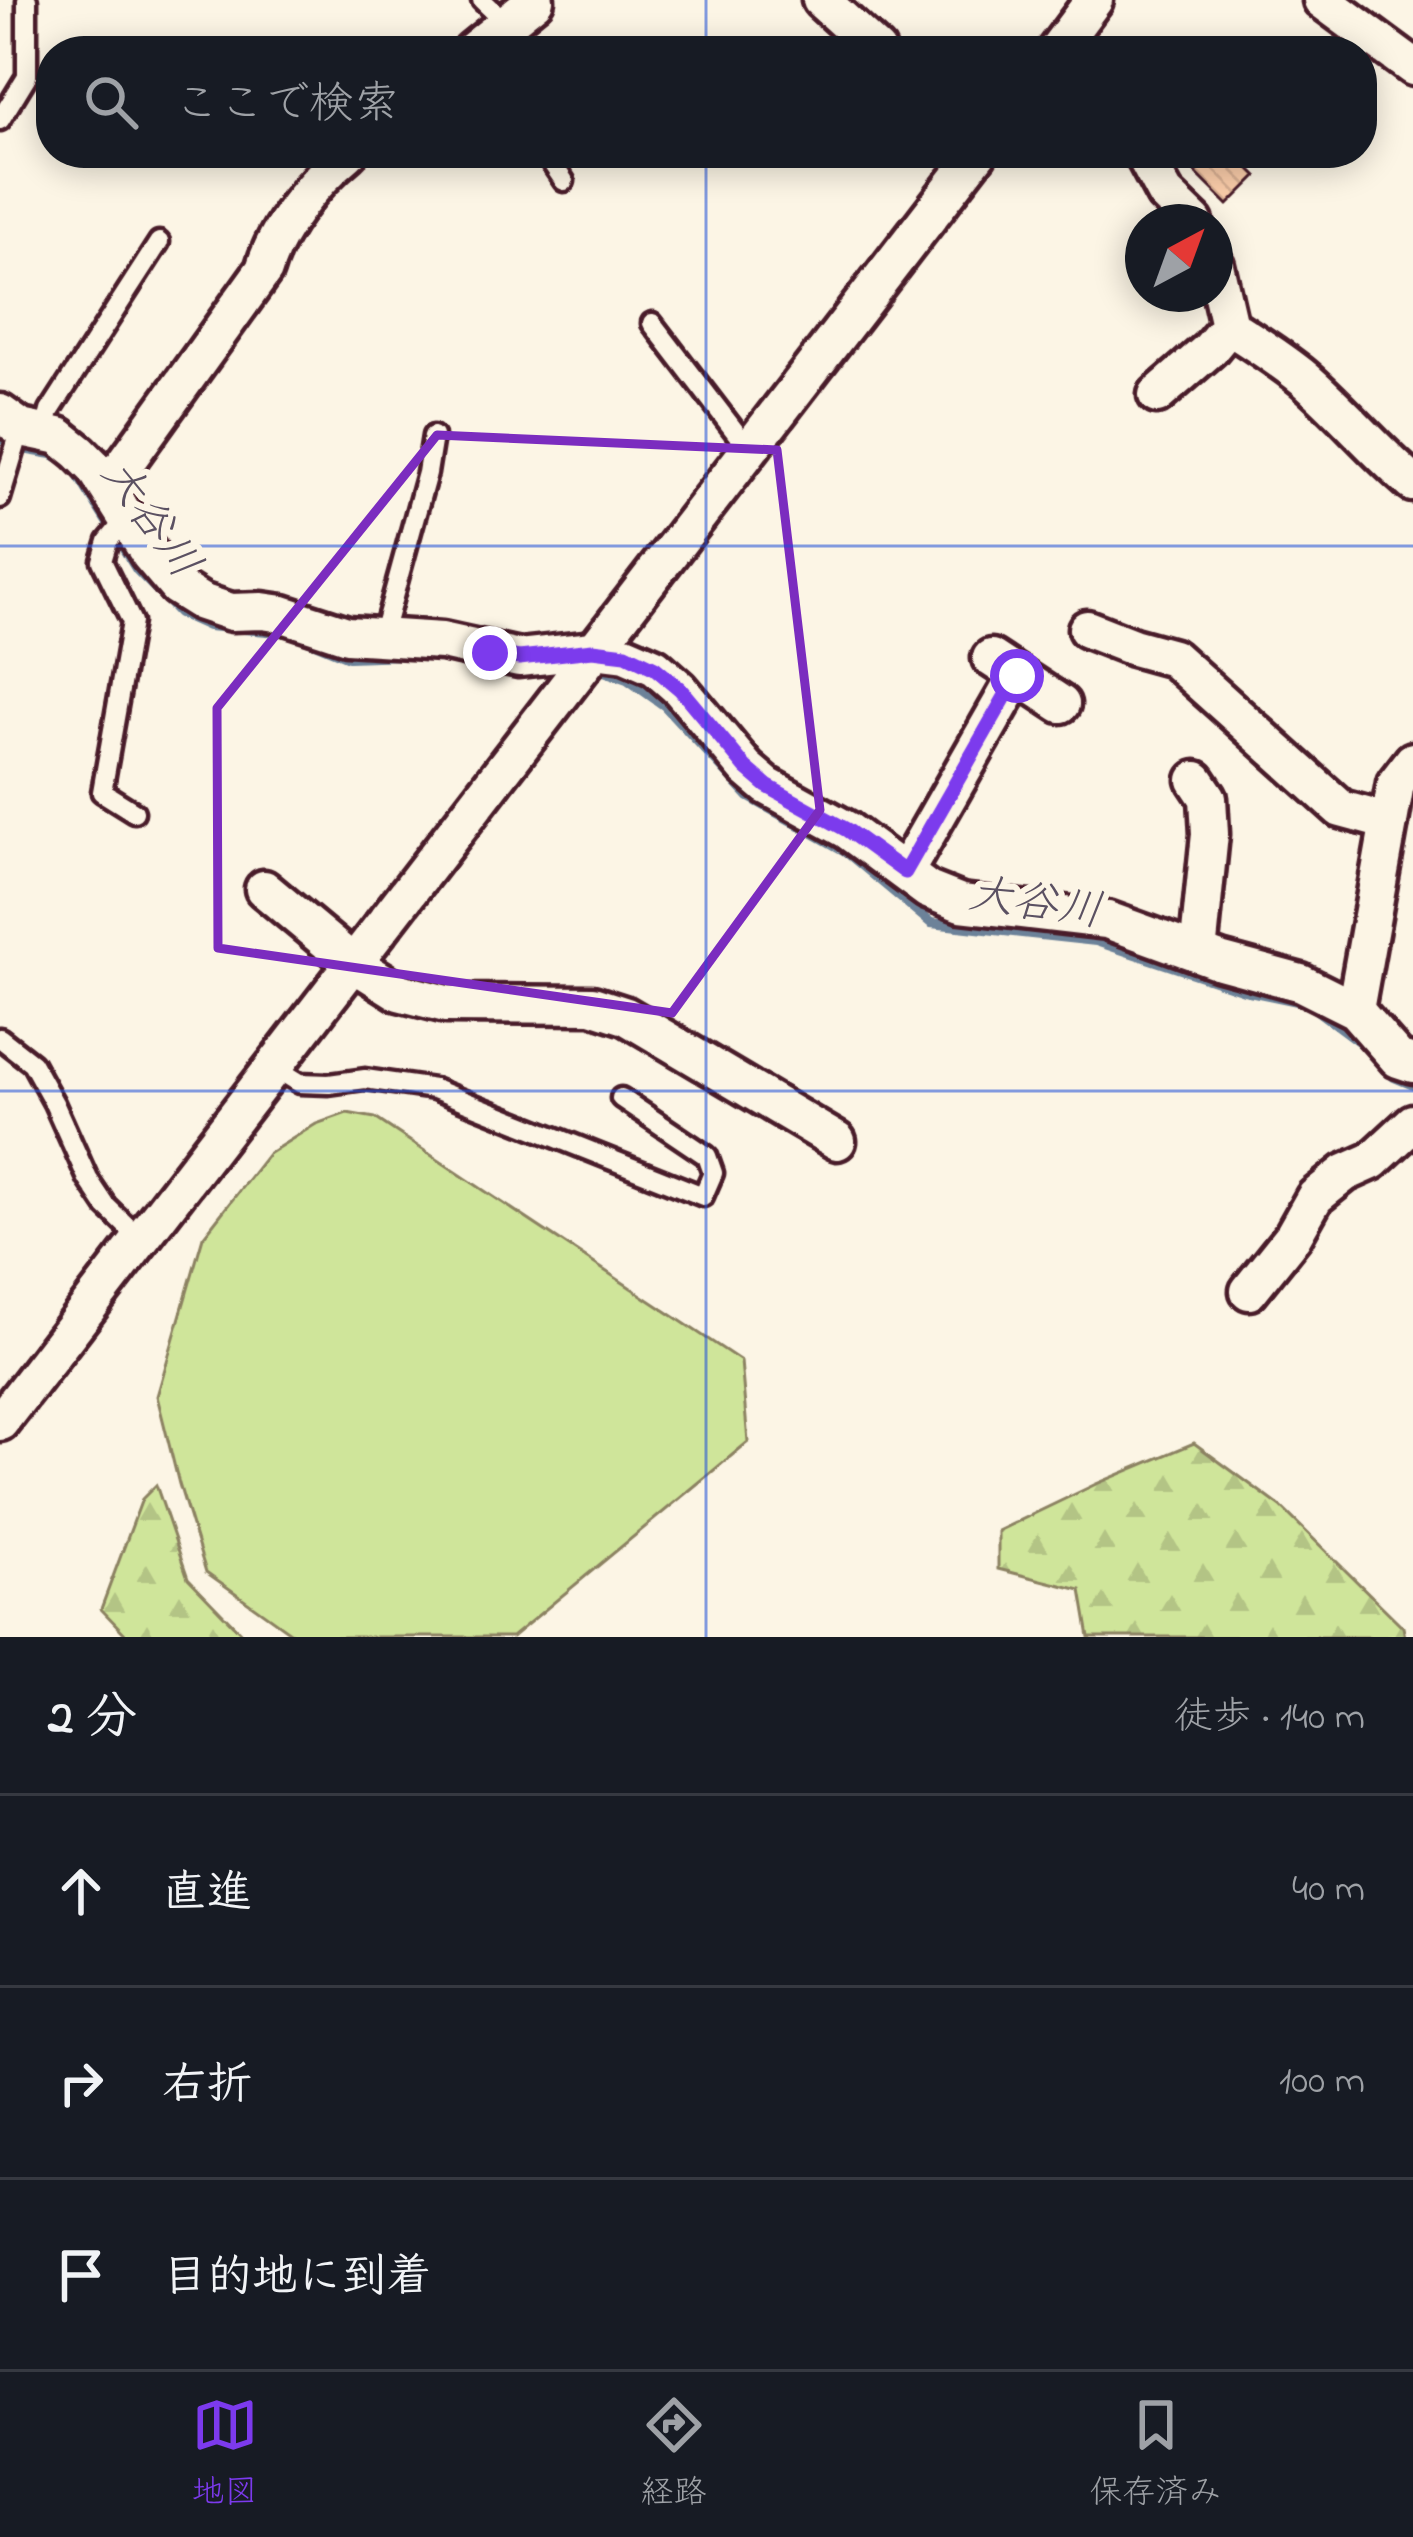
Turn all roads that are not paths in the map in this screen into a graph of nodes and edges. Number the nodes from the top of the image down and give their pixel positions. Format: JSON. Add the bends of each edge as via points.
{"nodes":[{"id":1,"x":27,"y":0,"type":"edge"},
{"id":2,"x":821,"y":0,"type":"edge"},
{"id":3,"x":1094,"y":0,"type":"edge"},
{"id":4,"x":1322,"y":0,"type":"edge"},
{"id":5,"x":508,"y":8,"type":"edge"},
{"id":6,"x":485,"y":36,"type":"edge"},
{"id":7,"x":861,"y":36,"type":"edge"},
{"id":8,"x":1067,"y":36,"type":"edge"},
{"id":9,"x":1370,"y":36,"type":"edge"},
{"id":10,"x":1377,"y":41,"type":"edge"},
{"id":11,"x":1413,"y":68,"type":"edge"},
{"id":12,"x":0,"y":120,"type":"edge"},
{"id":13,"x":329,"y":168,"type":"edge"},
{"id":14,"x":555,"y":168,"type":"edge"},
{"id":15,"x":967,"y":168,"type":"edge"},
{"id":16,"x":1151,"y":168,"type":"edge"},
{"id":17,"x":564,"y":181,"type":"dead end"},
{"id":18,"x":1175,"y":204,"type":"edge"},
{"id":19,"x":159,"y":242,"type":"dead end"},
{"id":20,"x":1226,"y":312,"type":"edge"},
{"id":21,"x":652,"y":323,"type":"dead end"},
{"id":22,"x":1229,"y":326,"type":"junction"},
{"id":23,"x":1157,"y":395,"type":"dead end"},
{"id":24,"x":22,"y":425,"type":"edge"},
{"id":25,"x":433,"y":436,"type":"dead end"},
{"id":26,"x":750,"y":451,"type":"junction"},
{"id":27,"x":1413,"y":483,"type":"edge"},
{"id":28,"x":0,"y":498,"type":"edge"},
{"id":29,"x":117,"y":503,"type":"junction"},
{"id":30,"x":1088,"y":628,"type":"dead end"},
{"id":31,"x":382,"y":637,"type":"junction"},
{"id":32,"x":590,"y":655,"type":"junction"},
{"id":33,"x":1061,"y":704,"type":"dead end"},
{"id":34,"x":1413,"y":761,"type":"edge"},
{"id":35,"x":1196,"y":780,"type":"dead end"},
{"id":36,"x":134,"y":812,"type":"dead end"},
{"id":37,"x":1389,"y":822,"type":"junction"},
{"id":38,"x":905,"y":872,"type":"junction"},
{"id":39,"x":264,"y":889,"type":"dead end"},
{"id":40,"x":1198,"y":953,"type":"junction"},
{"id":41,"x":353,"y":963,"type":"junction"},
{"id":42,"x":1355,"y":1010,"type":"junction"},
{"id":43,"x":0,"y":1038,"type":"edge"},
{"id":44,"x":1413,"y":1064,"type":"edge"},
{"id":45,"x":274,"y":1066,"type":"junction"},
{"id":46,"x":621,"y":1098,"type":"dead end"},
{"id":47,"x":1413,"y":1123,"type":"edge"},
{"id":48,"x":837,"y":1141,"type":"dead end"},
{"id":49,"x":140,"y":1239,"type":"junction"},
{"id":50,"x":1249,"y":1291,"type":"dead end"},
{"id":51,"x":0,"y":1422,"type":"edge"}],
"edges":[{"from":1,"to":12,"type":"lane","via":[[27,76]]},
{"from":2,"to":7,"type":"street"},
{"from":3,"to":8,"type":"street"},
{"from":4,"to":9,"type":"street"},
{"from":5,"to":6,"type":"street"},
{"from":10,"to":11,"type":"street"},
{"from":13,"to":29,"type":"street","via":[[269,250],[264,270]]},
{"from":14,"to":17,"type":"lane"},
{"from":15,"to":26,"type":"street"},
{"from":16,"to":18,"type":"street"},
{"from":19,"to":24,"type":"lane","via":[[50,412]]},
{"from":20,"to":22,"type":"street"},
{"from":21,"to":26,"type":"lane"},
{"from":22,"to":23,"type":"street"},
{"from":22,"to":27,"type":"street","via":[[1308,382]]},
{"from":24,"to":28,"type":"lane"},
{"from":24,"to":29,"type":"street","via":[[80,452]]},
{"from":25,"to":31,"type":"lane"},
{"from":26,"to":32,"type":"street"},
{"from":29,"to":31,"type":"street","via":[[148,554],[201,602]]},
{"from":29,"to":36,"type":"lane","via":[[102,561],[132,622],[102,792]]},
{"from":30,"to":37,"type":"street","via":[[1173,658],[1341,809]]},
{"from":31,"to":32,"type":"street","via":[[519,658]]},
{"from":32,"to":38,"type":"street","via":[[626,654],[655,668],[767,786]]},
{"from":32,"to":41,"type":"street"},
{"from":33,"to":38,"type":"street","via":[[1004,667]]},
{"from":34,"to":37,"type":"street","via":[[1396,783]]},
{"from":35,"to":40,"type":"street","via":[[1208,798],[1210,834]]},
{"from":37,"to":42,"type":"street"},
{"from":38,"to":40,"type":"street","via":[[961,903],[1107,920]]},
{"from":39,"to":41,"type":"street"},
{"from":40,"to":42,"type":"street","via":[[1301,983]]},
{"from":41,"to":45,"type":"street"},
{"from":41,"to":48,"type":"street","via":[[399,992],[446,1004],[592,1005],[626,1016]]},
{"from":42,"to":44,"type":"street","via":[[1398,1059]]},
{"from":43,"to":49,"type":"lane","via":[[32,1063],[88,1179]]},
{"from":45,"to":46,"type":"lane","via":[[300,1083],[365,1079],[434,1089],[704,1196],[713,1173],[707,1156]]},
{"from":45,"to":49,"type":"street"},
{"from":47,"to":50,"type":"street","via":[[1315,1197]]},
{"from":49,"to":51,"type":"street"}]}
